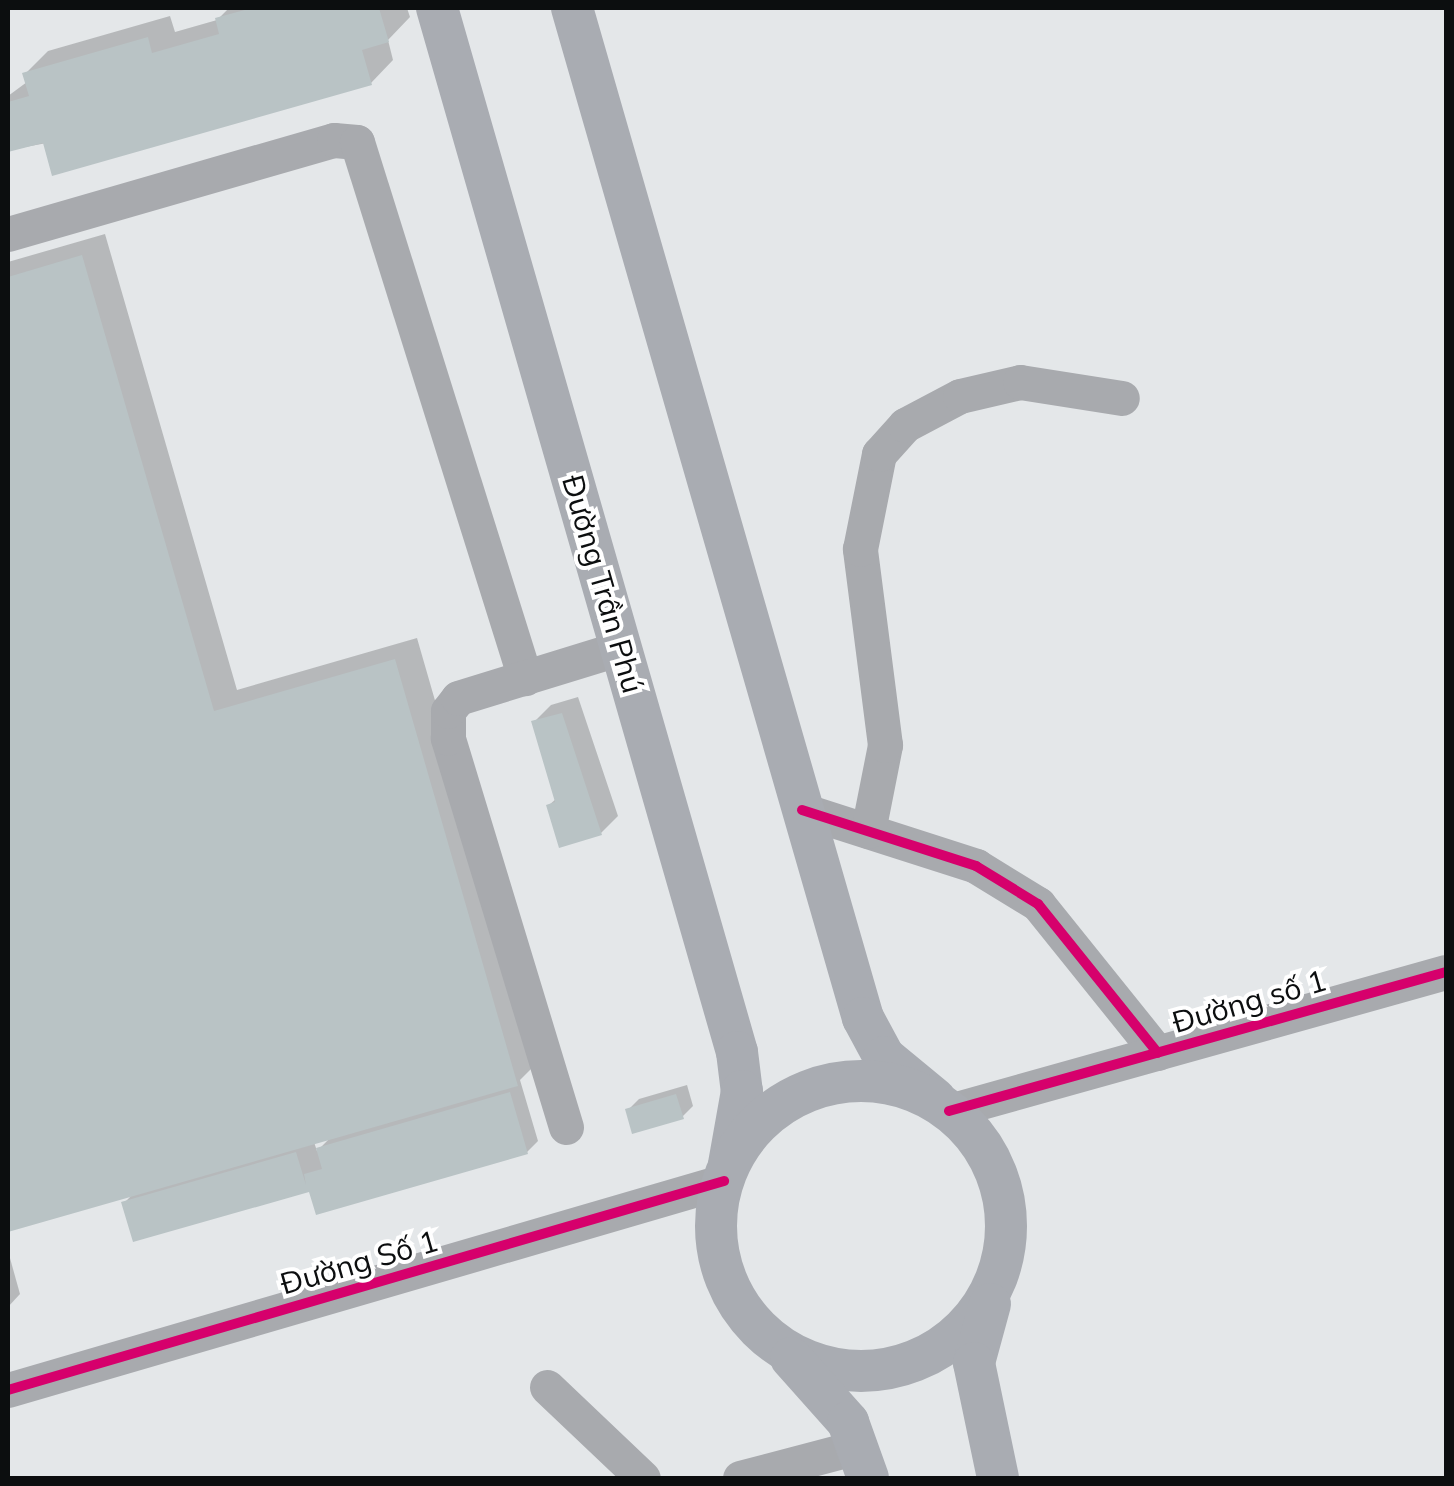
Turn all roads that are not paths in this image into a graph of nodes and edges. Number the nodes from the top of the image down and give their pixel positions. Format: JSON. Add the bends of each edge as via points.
{"nodes":[{"id":1,"x":437,"y":8,"type":"edge"},
{"id":2,"x":572,"y":8,"type":"edge"},
{"id":3,"x":8,"y":234,"type":"edge"},
{"id":4,"x":1122,"y":398,"type":"dead end"},
{"id":5,"x":621,"y":648,"type":"junction"},
{"id":6,"x":525,"y":678,"type":"junction"},
{"id":7,"x":802,"y":810,"type":"junction"},
{"id":8,"x":868,"y":832,"type":"junction"},
{"id":9,"x":1446,"y":972,"type":"edge"},
{"id":10,"x":1158,"y":1053,"type":"junction"},
{"id":11,"x":942,"y":1105,"type":"junction"},
{"id":12,"x":566,"y":1127,"type":"dead end"},
{"id":13,"x":726,"y":1172,"type":"junction"},
{"id":14,"x":1003,"y":1266,"type":"junction"},
{"id":15,"x":768,"y":1338,"type":"junction"},
{"id":16,"x":547,"y":1387,"type":"dead end"},
{"id":17,"x":8,"y":1390,"type":"edge"},
{"id":18,"x":862,"y":1463,"type":"edge"},
{"id":19,"x":644,"y":1478,"type":"edge"},
{"id":20,"x":740,"y":1478,"type":"edge"},
{"id":21,"x":998,"y":1478,"type":"edge"}],
"edges":[{"from":1,"to":5,"type":"main road","name":"Đường Trần Phú"},
{"from":2,"to":7,"type":"main road"},
{"from":3,"to":6,"type":"street","via":[[334,140],[357,142]]},
{"from":4,"to":8,"type":"street","via":[[1020,382],[960,396],[905,424],[878,454],[860,549],[885,745]]},
{"from":5,"to":6,"type":"street"},
{"from":5,"to":13,"type":"main road","name":"Đường Trần Phú","via":[[737,1052],[742,1091]]},
{"from":6,"to":12,"type":"street","via":[[458,698],[448,711],[448,738]]},
{"from":7,"to":8,"type":"street"},
{"from":7,"to":11,"type":"main road","via":[[863,1018],[884,1057]]},
{"from":8,"to":10,"type":"street","via":[[976,866],[1038,904]]},
{"from":9,"to":10,"type":"street","name":"Đường số 1"},
{"from":10,"to":11,"type":"street","name":"Đường số 1"},
{"from":11,"to":13,"type":"main road","via":[[890,1083],[826,1086],[795,1096],[762,1120]]},
{"from":11,"to":14,"type":"main road","via":[[972,1130],[997,1171],[1008,1218]]},
{"from":13,"to":15,"type":"main road","via":[[716,1210],[718,1258],[736,1302]]},
{"from":13,"to":17,"type":"street","name":"Đường Số 1"},
{"from":14,"to":15,"type":"main road","via":[[967,1324],[948,1343],[905,1365],[857,1372],[814,1364]]},
{"from":14,"to":21,"type":"main road","via":[[974,1364]]},
{"from":15,"to":18,"type":"main road","via":[[818,1382],[848,1422]]},
{"from":16,"to":19,"type":"street"},
{"from":18,"to":20,"type":"street"}]}
